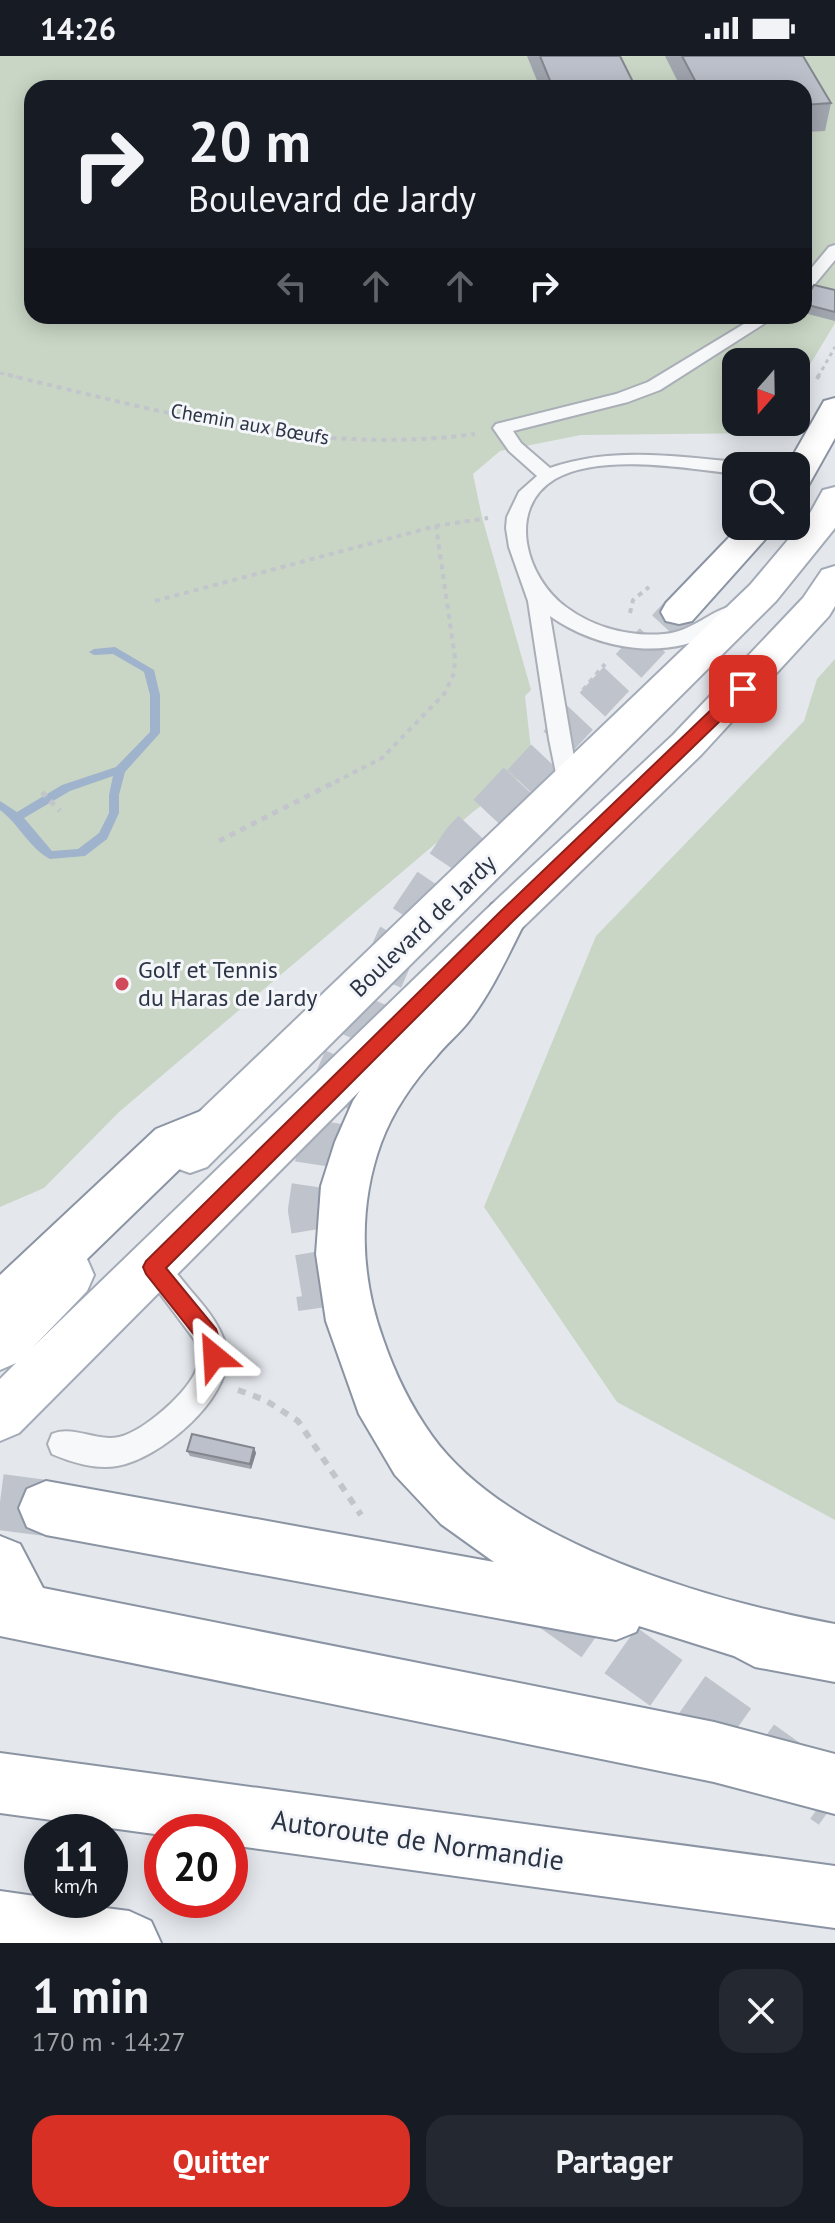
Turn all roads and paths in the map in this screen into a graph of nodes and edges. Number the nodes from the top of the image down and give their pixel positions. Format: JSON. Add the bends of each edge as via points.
{"nodes":[{"id":1,"x":835,"y":250,"type":"edge"},
{"id":2,"x":812,"y":277,"type":"edge"},
{"id":3,"x":755,"y":324,"type":"edge"},
{"id":4,"x":0,"y":373,"type":"edge"},
{"id":5,"x":835,"y":408,"type":"edge"},
{"id":6,"x":502,"y":428,"type":"junction"},
{"id":7,"x":810,"y":454,"type":"edge"},
{"id":8,"x":722,"y":467,"type":"edge"},
{"id":9,"x":548,"y":476,"type":"junction"},
{"id":10,"x":835,"y":498,"type":"edge"},
{"id":11,"x":516,"y":519,"type":"junction"},
{"id":12,"x":436,"y":526,"type":"junction"},
{"id":13,"x":747,"y":540,"type":"edge"},
{"id":14,"x":835,"y":578,"type":"edge"},
{"id":15,"x":656,"y":581,"type":"dead end"},
{"id":16,"x":536,"y":592,"type":"junction"},
{"id":17,"x":763,"y":593,"type":"junction"},
{"id":18,"x":155,"y":601,"type":"dead end"},
{"id":19,"x":679,"y":612,"type":"tunnel mouth"},
{"id":20,"x":624,"y":640,"type":"junction"},
{"id":21,"x":554,"y":709,"type":"junction"},
{"id":22,"x":568,"y":787,"type":"junction"},
{"id":23,"x":42,"y":792,"type":"dead end"},
{"id":24,"x":60,"y":811,"type":"dead end"},
{"id":25,"x":219,"y":841,"type":"dead end"},
{"id":26,"x":507,"y":916,"type":"junction"},
{"id":27,"x":218,"y":1124,"type":"junction"},
{"id":28,"x":153,"y":1267,"type":"junction"},
{"id":29,"x":0,"y":1309,"type":"edge"},
{"id":30,"x":0,"y":1345,"type":"edge"},
{"id":31,"x":207,"y":1379,"type":"junction"},
{"id":32,"x":0,"y":1415,"type":"edge"},
{"id":33,"x":62,"y":1444,"type":"dead end"},
{"id":34,"x":46,"y":1508,"type":"tunnel mouth"},
{"id":35,"x":363,"y":1518,"type":"dead end"},
{"id":36,"x":8,"y":1595,"type":"edge"},
{"id":37,"x":781,"y":1642,"type":"junction"},
{"id":38,"x":835,"y":1653,"type":"edge"},
{"id":39,"x":0,"y":1783,"type":"edge"},
{"id":40,"x":835,"y":1784,"type":"edge"},
{"id":41,"x":835,"y":1897,"type":"edge"},
{"id":42,"x":0,"y":1922,"type":"edge"},
{"id":43,"x":129,"y":1943,"type":"edge"}],
"edges":[{"from":1,"to":2,"type":"lane"},
{"from":3,"to":6,"type":"lane","via":[[654,386]]},
{"from":4,"to":6,"type":"path","name":"Chemin aux Bœufs","via":[[310,438],[421,443]]},
{"from":5,"to":7,"type":"main road"},
{"from":6,"to":9,"type":"lane"},
{"from":8,"to":9,"type":"lane","via":[[604,460]]},
{"from":9,"to":11,"type":"lane","via":[[524,496]]},
{"from":10,"to":17,"type":"main road","name":"Boulevard de Jardy"},
{"from":11,"to":12,"type":"path","via":[[482,517]]},
{"from":11,"to":16,"type":"lane","via":[[517,548]]},
{"from":12,"to":18,"type":"path"},
{"from":12,"to":25,"type":"path","via":[[455,658],[445,693],[382,758]]},
{"from":13,"to":19,"type":"main road"},
{"from":14,"to":26,"type":"main road","via":[[743,689]]},
{"from":15,"to":20,"type":"path","via":[[633,600]]},
{"from":16,"to":20,"type":"lane","via":[[565,617]]},
{"from":16,"to":21,"type":"lane"},
{"from":17,"to":20,"type":"lane","via":[[695,635]]},
{"from":17,"to":22,"type":"main road","name":"Boulevard de Jardy"},
{"from":20,"to":21,"type":"path","via":[[571,705]]},
{"from":21,"to":22,"type":"lane"},
{"from":22,"to":27,"type":"main road","name":"Boulevard de Jardy"},
{"from":23,"to":24,"type":"path"},
{"from":26,"to":28,"type":"main road"},
{"from":26,"to":37,"type":"main road","via":[[453,1009],[394,1073],[357,1143],[338,1241],[342,1286],[364,1370],[383,1410],[438,1484],[505,1539],[616,1592]]},
{"from":27,"to":29,"type":"main road","via":[[173,1144]]},
{"from":27,"to":30,"type":"main road","name":"Boulevard de Jardy"},
{"from":28,"to":31,"type":"lane","via":[[208,1336],[214,1356]]},
{"from":28,"to":32,"type":"main road"},
{"from":31,"to":33,"type":"lane","via":[[196,1398],[134,1447],[106,1453]]},
{"from":31,"to":35,"type":"path","via":[[265,1400],[298,1421]]},
{"from":34,"to":37,"type":"main road"},
{"from":36,"to":40,"type":"main road","via":[[714,1752]]},
{"from":37,"to":38,"type":"main road"},
{"from":39,"to":41,"type":"main road","name":"Autoroute de Normandie"},
{"from":42,"to":43,"type":"main road"}]}
